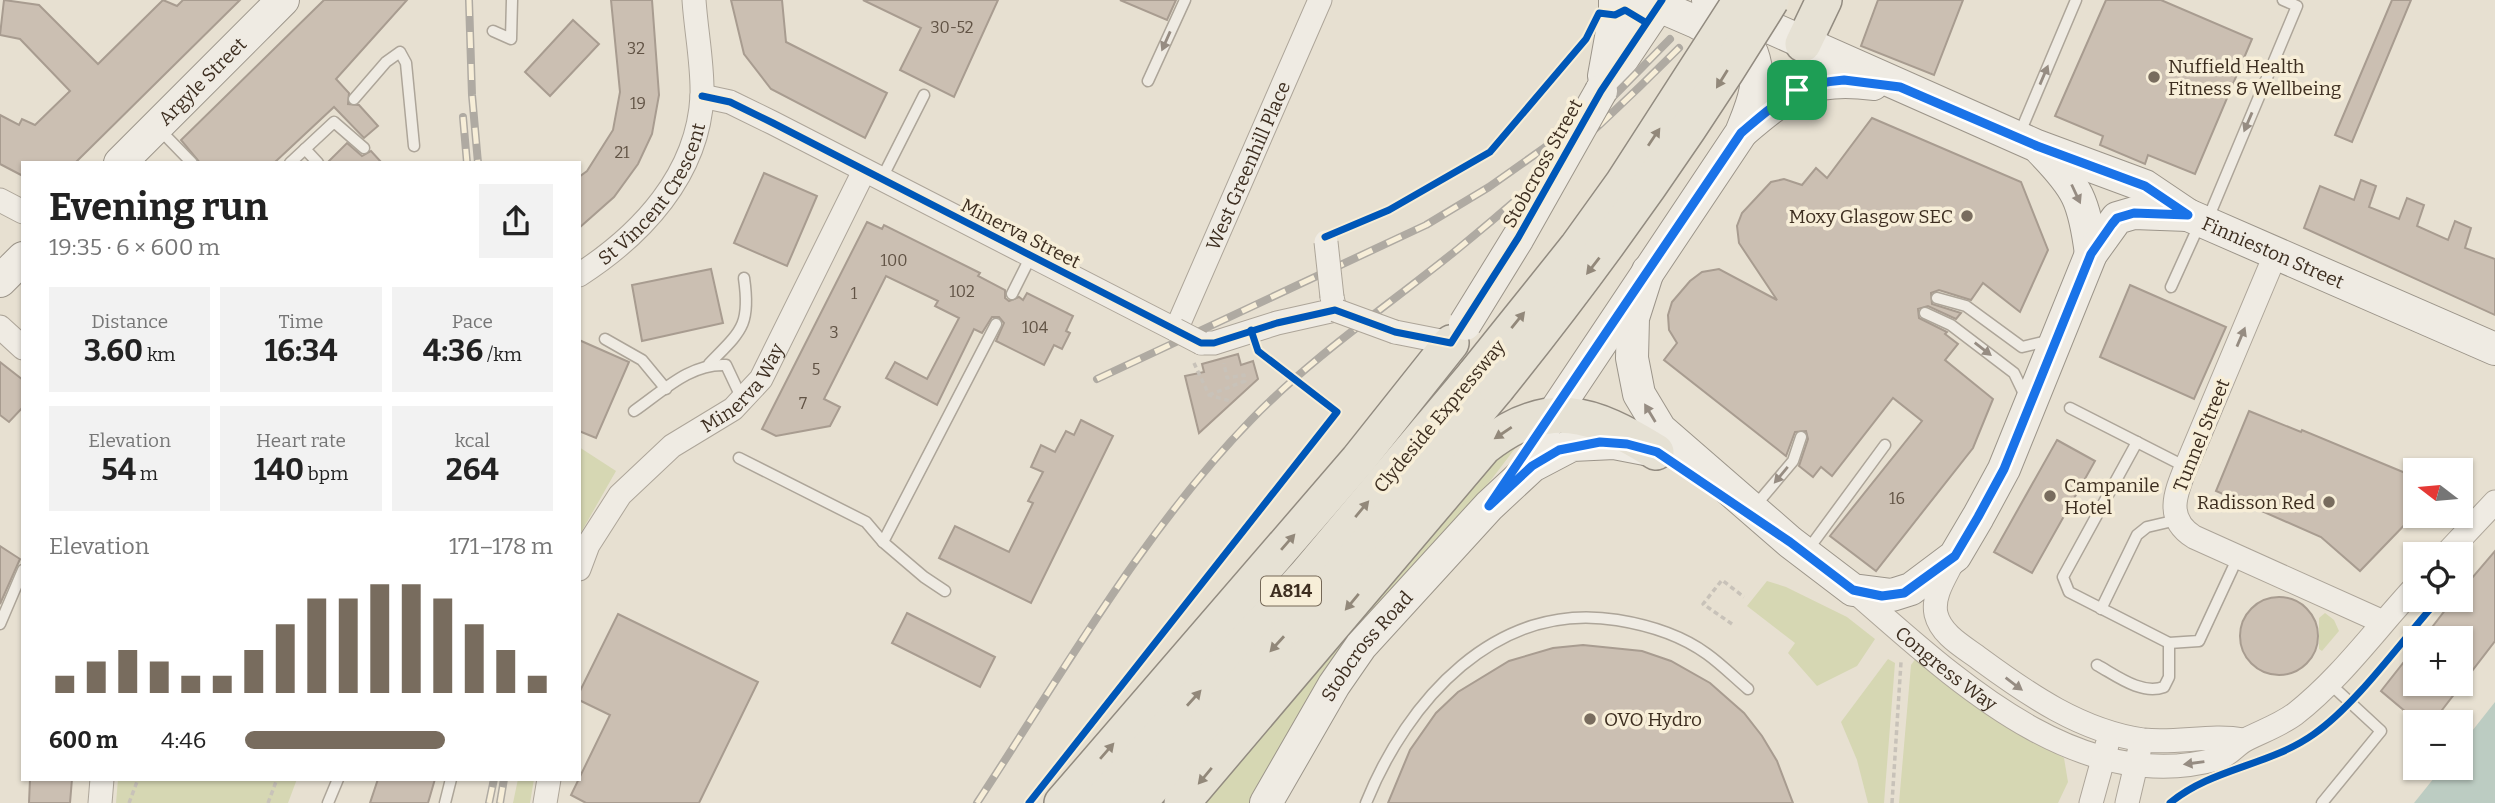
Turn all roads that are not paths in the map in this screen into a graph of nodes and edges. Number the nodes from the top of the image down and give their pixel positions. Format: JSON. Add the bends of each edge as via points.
{"nodes":[{"id":1,"x":283,"y":0,"type":"edge"},
{"id":2,"x":512,"y":0,"type":"edge"},
{"id":3,"x":694,"y":0,"type":"edge"},
{"id":4,"x":1185,"y":0,"type":"edge"},
{"id":5,"x":1320,"y":0,"type":"edge"},
{"id":6,"x":1615,"y":0,"type":"edge"},
{"id":7,"x":1708,"y":0,"type":"edge"},
{"id":8,"x":1741,"y":0,"type":"edge"},
{"id":9,"x":1771,"y":0,"type":"edge"},
{"id":10,"x":1824,"y":0,"type":"edge"},
{"id":11,"x":2076,"y":0,"type":"edge"},
{"id":12,"x":2283,"y":0,"type":"edge"},
{"id":13,"x":1655,"y":2,"type":"edge"},
{"id":14,"x":493,"y":31,"type":"dead end"},
{"id":15,"x":1803,"y":44,"type":"junction"},
{"id":16,"x":1148,"y":81,"type":"dead end"},
{"id":17,"x":1900,"y":87,"type":"junction"},
{"id":18,"x":1601,"y":91,"type":"junction"},
{"id":19,"x":924,"y":95,"type":"dead end"},
{"id":20,"x":702,"y":96,"type":"junction"},
{"id":21,"x":354,"y":99,"type":"dead end"},
{"id":22,"x":156,"y":127,"type":"junction"},
{"id":23,"x":1741,"y":133,"type":"junction"},
{"id":24,"x":2027,"y":142,"type":"junction"},
{"id":25,"x":414,"y":146,"type":"dead end"},
{"id":26,"x":365,"y":148,"type":"dead end"},
{"id":27,"x":304,"y":149,"type":"junction"},
{"id":28,"x":122,"y":161,"type":"edge"},
{"id":29,"x":190,"y":161,"type":"edge"},
{"id":30,"x":292,"y":161,"type":"edge"},
{"id":31,"x":316,"y":161,"type":"edge"},
{"id":32,"x":872,"y":175,"type":"junction"},
{"id":33,"x":0,"y":200,"type":"edge"},
{"id":34,"x":21,"y":211,"type":"edge"},
{"id":35,"x":2198,"y":220,"type":"junction"},
{"id":36,"x":1326,"y":239,"type":"dead end"},
{"id":37,"x":2276,"y":253,"type":"junction"},
{"id":38,"x":2091,"y":254,"type":"junction"},
{"id":39,"x":1032,"y":255,"type":"junction"},
{"id":40,"x":21,"y":260,"type":"edge"},
{"id":41,"x":1648,"y":271,"type":"junction"},
{"id":42,"x":581,"y":274,"type":"edge"},
{"id":43,"x":744,"y":278,"type":"dead end"},
{"id":44,"x":0,"y":281,"type":"edge"},
{"id":45,"x":2171,"y":288,"type":"dead end"},
{"id":46,"x":1012,"y":294,"type":"dead end"},
{"id":47,"x":1937,"y":298,"type":"dead end"},
{"id":48,"x":1333,"y":304,"type":"junction"},
{"id":49,"x":1925,"y":313,"type":"dead end"},
{"id":50,"x":1180,"y":322,"type":"junction"},
{"id":51,"x":996,"y":324,"type":"dead end"},
{"id":52,"x":0,"y":327,"type":"edge"},
{"id":53,"x":1458,"y":334,"type":"junction"},
{"id":54,"x":2057,"y":338,"type":"junction"},
{"id":55,"x":605,"y":339,"type":"dead end"},
{"id":56,"x":21,"y":346,"type":"edge"},
{"id":57,"x":2495,"y":349,"type":"edge"},
{"id":58,"x":709,"y":364,"type":"junction"},
{"id":59,"x":1486,"y":380,"type":"junction"},
{"id":60,"x":666,"y":389,"type":"junction"},
{"id":61,"x":742,"y":400,"type":"junction"},
{"id":62,"x":2030,"y":407,"type":"junction"},
{"id":63,"x":2070,"y":408,"type":"dead end"},
{"id":64,"x":634,"y":411,"type":"dead end"},
{"id":65,"x":1554,"y":414,"type":"junction"},
{"id":66,"x":1801,"y":437,"type":"dead end"},
{"id":67,"x":2137,"y":442,"type":"junction"},
{"id":68,"x":1885,"y":445,"type":"dead end"},
{"id":69,"x":1657,"y":452,"type":"junction"},
{"id":70,"x":739,"y":458,"type":"dead end"},
{"id":71,"x":2186,"y":467,"type":"junction"},
{"id":72,"x":2495,"y":502,"type":"edge"},
{"id":73,"x":1489,"y":506,"type":"junction"},
{"id":74,"x":1752,"y":509,"type":"junction"},
{"id":75,"x":2176,"y":520,"type":"junction"},
{"id":76,"x":883,"y":542,"type":"junction"},
{"id":77,"x":2457,"y":542,"type":"edge"},
{"id":78,"x":1798,"y":548,"type":"junction"},
{"id":79,"x":1955,"y":556,"type":"junction"},
{"id":80,"x":2238,"y":557,"type":"junction"},
{"id":81,"x":581,"y":564,"type":"edge"},
{"id":82,"x":21,"y":575,"type":"edge"},
{"id":83,"x":1853,"y":590,"type":"junction"},
{"id":84,"x":945,"y":591,"type":"dead end"},
{"id":85,"x":2403,"y":600,"type":"edge"},
{"id":86,"x":2101,"y":609,"type":"junction"},
{"id":87,"x":2383,"y":622,"type":"junction"},
{"id":88,"x":0,"y":624,"type":"edge"},
{"id":89,"x":2169,"y":643,"type":"junction"},
{"id":90,"x":2097,"y":665,"type":"dead end"},
{"id":91,"x":2328,"y":682,"type":"junction"},
{"id":92,"x":1748,"y":689,"type":"dead end"},
{"id":93,"x":2110,"y":731,"type":"junction"},
{"id":94,"x":2142,"y":740,"type":"junction"},
{"id":95,"x":2244,"y":740,"type":"junction"},
{"id":96,"x":2103,"y":758,"type":"junction"},
{"id":97,"x":2136,"y":764,"type":"junction"},
{"id":98,"x":102,"y":781,"type":"edge"},
{"id":99,"x":337,"y":781,"type":"edge"},
{"id":100,"x":450,"y":781,"type":"edge"},
{"id":101,"x":549,"y":781,"type":"edge"},
{"id":102,"x":100,"y":803,"type":"edge"},
{"id":103,"x":328,"y":803,"type":"edge"},
{"id":104,"x":444,"y":803,"type":"edge"},
{"id":105,"x":545,"y":803,"type":"edge"},
{"id":106,"x":1062,"y":803,"type":"edge"},
{"id":107,"x":1100,"y":803,"type":"edge"},
{"id":108,"x":1138,"y":803,"type":"edge"},
{"id":109,"x":1182,"y":803,"type":"edge"},
{"id":110,"x":1266,"y":803,"type":"edge"},
{"id":111,"x":1366,"y":803,"type":"edge"},
{"id":112,"x":2091,"y":803,"type":"edge"},
{"id":113,"x":2127,"y":803,"type":"edge"},
{"id":114,"x":2322,"y":803,"type":"edge"}],
"edges":[{"from":1,"to":22,"type":"street","name":"Argyle Street"},
{"from":2,"to":14,"type":"lane","via":[[511,39]]},
{"from":3,"to":20,"type":"street"},
{"from":4,"to":16,"type":"lane","one_way":true},
{"from":5,"to":50,"type":"street","name":"West Greenhill Place"},
{"from":6,"to":18,"type":"street","name":"Stobcross Street"},
{"from":7,"to":15,"type":"street","name":"Finnieston Street"},
{"from":59,"to":8,"type":"main road","name":"Clydeside Expressway","number":"A814","one_way":true,"bridge":true,"via":[[1623,183]]},
{"from":9,"to":59,"type":"main road","name":"Clydeside Expressway","number":"A814","one_way":true,"bridge":true,"via":[[1638,204]]},
{"from":10,"to":15,"type":"main road"},
{"from":24,"to":11,"type":"lane","one_way":true},
{"from":12,"to":35,"type":"lane","one_way":true,"via":[[2297,6]]},
{"from":13,"to":18,"type":"street","name":"Stobcross Street"},
{"from":13,"to":23,"type":"street","via":[[1752,53],[1758,86]]},
{"from":15,"to":17,"type":"street","name":"Finnieston Street"},
{"from":17,"to":23,"type":"street","via":[[1844,80],[1811,84],[1784,96]]},
{"from":17,"to":24,"type":"street","name":"Finnieston Street"},
{"from":18,"to":53,"type":"street","name":"Stobcross Street","bridge":true},
{"from":19,"to":32,"type":"lane"},
{"from":20,"to":32,"type":"street","name":"Minerva Street","via":[[730,102]]},
{"from":20,"to":42,"type":"street","name":"St Vincent Crescent","via":[[687,157],[669,190],[618,250]]},
{"from":21,"to":25,"type":"lane","via":[[400,52],[406,63]]},
{"from":22,"to":28,"type":"street","name":"Argyle Street"},
{"from":22,"to":29,"type":"lane"},
{"from":23,"to":41,"type":"street","name":"Stobcross Road"},
{"from":24,"to":35,"type":"street","name":"Finnieston Street","via":[[2145,186]]},
{"from":24,"to":38,"type":"street","one_way":true,"via":[[2076,188]]},
{"from":26,"to":27,"type":"lane","via":[[338,118]]},
{"from":27,"to":30,"type":"lane"},
{"from":27,"to":31,"type":"lane"},
{"from":32,"to":39,"type":"street","name":"Minerva Street"},
{"from":32,"to":61,"type":"street","name":"Minerva Way","via":[[761,379]]},
{"from":33,"to":34,"type":"street"},
{"from":35,"to":37,"type":"street","name":"Finnieston Street"},
{"from":35,"to":38,"type":"street","via":[[2134,213],[2117,218]]},
{"from":35,"to":45,"type":"lane"},
{"from":36,"to":48,"type":"street","bridge":true},
{"from":37,"to":57,"type":"street","name":"Finnieston Street"},
{"from":71,"to":37,"type":"street","name":"Tunnel Street","one_way":true},
{"from":38,"to":54,"type":"street"},
{"from":39,"to":46,"type":"lane"},
{"from":39,"to":50,"type":"street","name":"Minerva Street","via":[[1146,314]]},
{"from":40,"to":44,"type":"street"},
{"from":41,"to":65,"type":"street","name":"Stobcross Road"},
{"from":74,"to":41,"type":"street","name":"Congress Way","one_way":true,"via":[[1670,441],[1639,394],[1631,338]]},
{"from":43,"to":58,"type":"lane","via":[[748,306],[742,330]]},
{"from":47,"to":54,"type":"lane","via":[[1966,306],[2022,347]]},
{"from":48,"to":50,"type":"street","name":"Minerva Street","bridge":true,"via":[[1197,351]]},
{"from":48,"to":53,"type":"street","bridge":true,"via":[[1395,332]]},
{"from":49,"to":62,"type":"lane","one_way":true,"via":[[1951,325],[2014,373]]},
{"from":51,"to":76,"type":"lane"},
{"from":52,"to":56,"type":"street"},
{"from":106,"to":53,"type":"main road","one_way":true,"via":[[1358,460]]},
{"from":54,"to":62,"type":"street"},
{"from":55,"to":60,"type":"lane","via":[[642,360]]},
{"from":58,"to":60,"type":"lane"},
{"from":58,"to":61,"type":"lane","via":[[726,365]]},
{"from":107,"to":59,"type":"main road","name":"Clydeside Expressway","number":"A814","one_way":true},
{"from":59,"to":108,"type":"main road","name":"Clydeside Expressway","number":"A814","one_way":true,"via":[[1348,566]]},
{"from":60,"to":64,"type":"lane"},
{"from":61,"to":81,"type":"street","name":"Minerva Way","via":[[672,446],[620,495]]},
{"from":62,"to":79,"type":"street","via":[[2004,469]]},
{"from":63,"to":67,"type":"lane"},
{"from":65,"to":69,"type":"main road","via":[[1605,422]]},
{"from":65,"to":73,"type":"street","name":"Stobcross Road"},
{"from":65,"to":109,"type":"main road","one_way":true,"via":[[1525,420],[1484,446]]},
{"from":66,"to":74,"type":"lane","one_way":true,"via":[[1793,461]]},
{"from":67,"to":71,"type":"lane"},
{"from":67,"to":86,"type":"lane","via":[[2063,577],[2068,592]]},
{"from":68,"to":78,"type":"lane"},
{"from":69,"to":73,"type":"street","name":"Stobcross Road","via":[[1614,443],[1572,445],[1532,466]]},
{"from":69,"to":78,"type":"street","name":"Stobcross Road"},
{"from":70,"to":76,"type":"lane","via":[[866,522]]},
{"from":71,"to":75,"type":"street","name":"Tunnel Street","via":[[2173,506]]},
{"from":72,"to":77,"type":"street"},
{"from":73,"to":110,"type":"street","name":"Stobcross Road","via":[[1361,646]]},
{"from":74,"to":78,"type":"street","name":"Congress Way"},
{"from":75,"to":80,"type":"street","name":"Tunnel Street","via":[[2194,537]]},
{"from":75,"to":86,"type":"lane","via":[[2147,527],[2137,535]]},
{"from":76,"to":84,"type":"lane"},
{"from":78,"to":83,"type":"street","name":"Congress Way"},
{"from":79,"to":83,"type":"street","via":[[1904,593],[1882,596]]},
{"from":79,"to":93,"type":"street","name":"Congress Way","one_way":true,"via":[[1936,600],[1937,615],[1946,631],[2043,703]]},
{"from":80,"to":87,"type":"street","name":"Tunnel Street"},
{"from":80,"to":89,"type":"lane","via":[[2199,641]]},
{"from":82,"to":88,"type":"lane"},
{"from":83,"to":96,"type":"street","name":"Congress Way","via":[[2017,721]]},
{"from":85,"to":87,"type":"street","name":"Congress Way"},
{"from":86,"to":89,"type":"lane"},
{"from":87,"to":91,"type":"street","name":"Congress Way"},
{"from":89,"to":90,"type":"lane","via":[[2169,677],[2164,687],[2155,690]]},
{"from":91,"to":95,"type":"street","name":"Congress Way","via":[[2294,715]]},
{"from":91,"to":114,"type":"lane","via":[[2381,732]]},
{"from":92,"to":111,"type":"lane","via":[[1707,654],[1651,628],[1591,617],[1543,621],[1495,640],[1444,682],[1399,736]]},
{"from":93,"to":94,"type":"street","name":"Congress Way"},
{"from":93,"to":96,"type":"street"},
{"from":94,"to":95,"type":"street","name":"Congress Way"},
{"from":94,"to":97,"type":"street"},
{"from":95,"to":97,"type":"street","name":"Congress Way","one_way":true,"via":[[2220,758],[2183,765]]},
{"from":96,"to":97,"type":"street","name":"Congress Way"},
{"from":96,"to":112,"type":"street"},
{"from":97,"to":113,"type":"street"},
{"from":98,"to":102,"type":"street"},
{"from":99,"to":103,"type":"lane"},
{"from":100,"to":104,"type":"lane"},
{"from":101,"to":105,"type":"street"}]}
